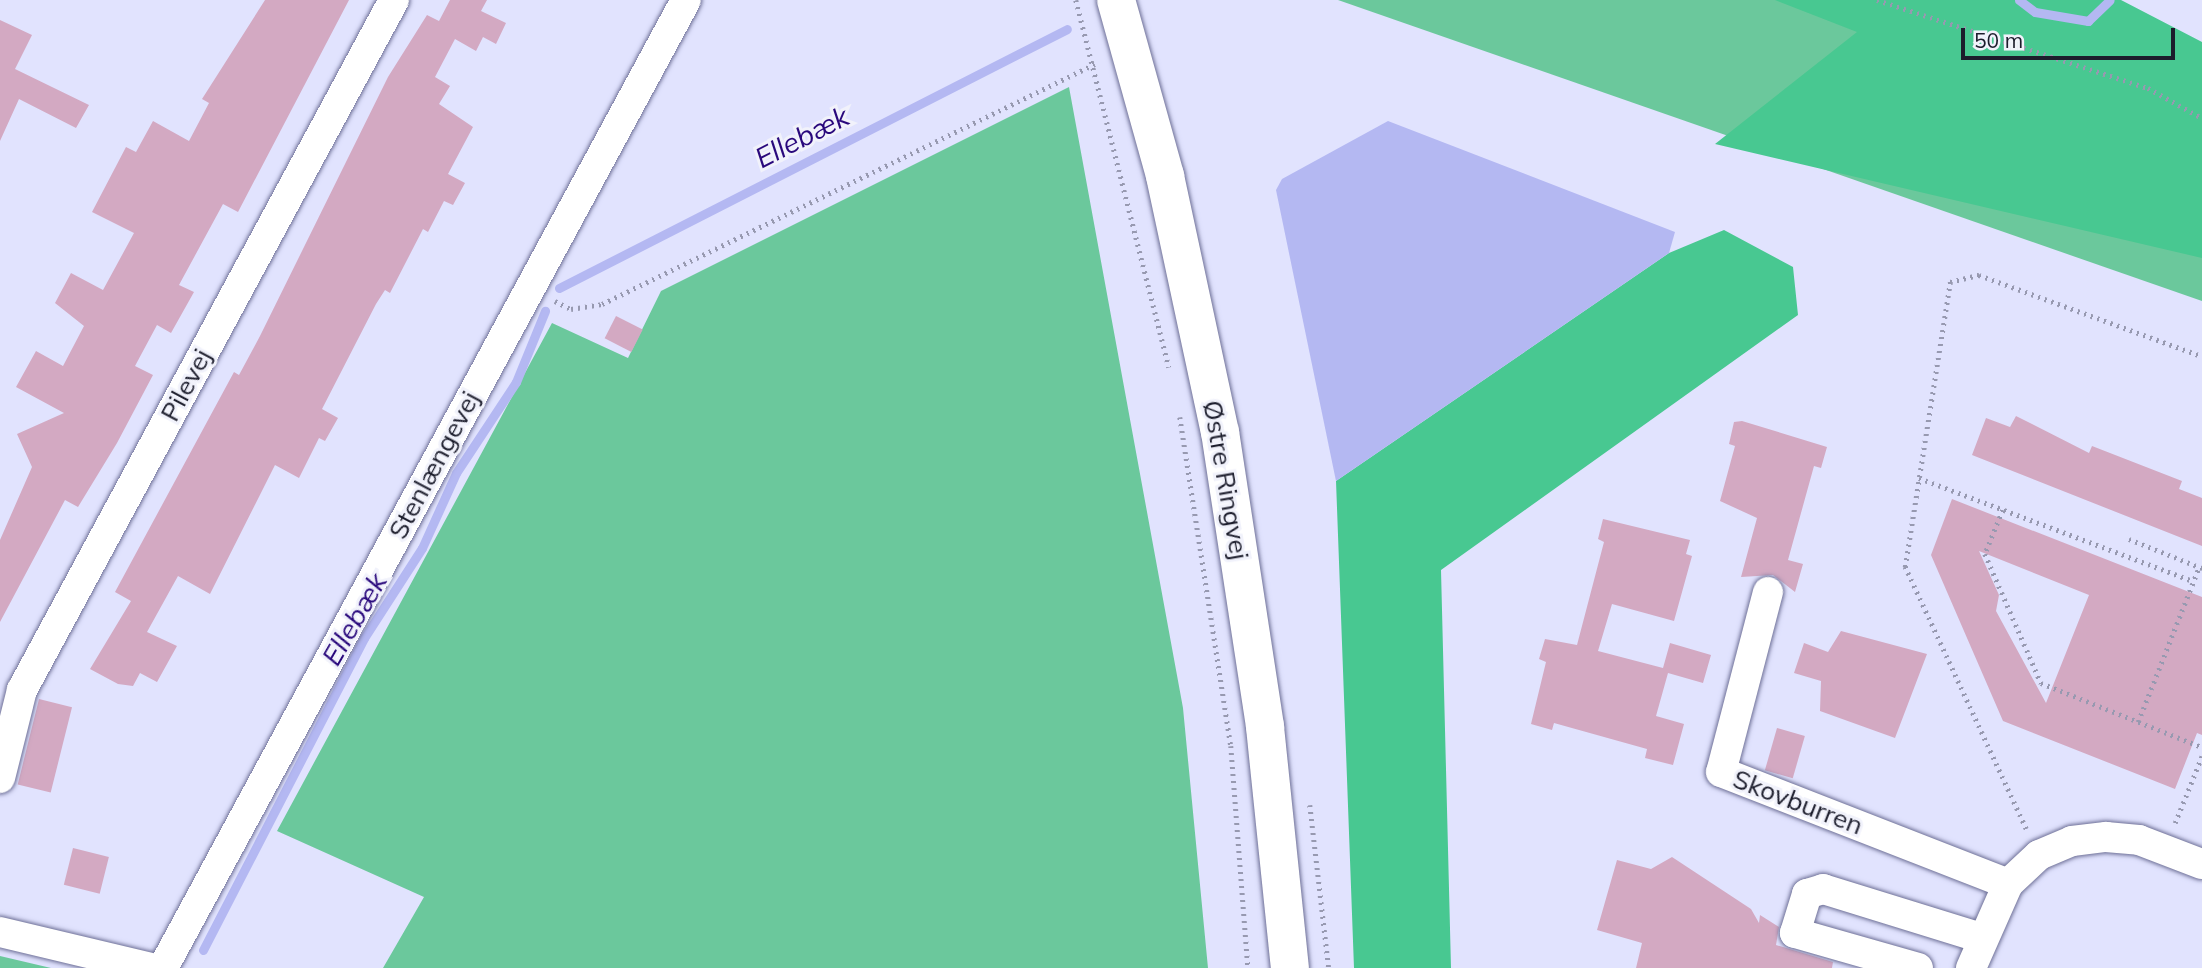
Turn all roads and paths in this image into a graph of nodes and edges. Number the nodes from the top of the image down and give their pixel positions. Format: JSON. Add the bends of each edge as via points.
{"nodes":[{"id":1,"x":394,"y":0,"type":"edge"},
{"id":2,"x":686,"y":0,"type":"edge"},
{"id":3,"x":1076,"y":0,"type":"edge"},
{"id":4,"x":1116,"y":0,"type":"edge"},
{"id":5,"x":1877,"y":0,"type":"edge"},
{"id":6,"x":1095,"y":64,"type":"junction"},
{"id":7,"x":2202,"y":118,"type":"edge"},
{"id":8,"x":530,"y":288,"type":"junction"},
{"id":9,"x":2202,"y":356,"type":"edge"},
{"id":10,"x":1171,"y":376,"type":"dead end"},
{"id":11,"x":1178,"y":403,"type":"dead end"},
{"id":12,"x":1919,"y":478,"type":"junction"},
{"id":13,"x":2003,"y":510,"type":"junction"},
{"id":14,"x":2129,"y":539,"type":"dead end"},
{"id":15,"x":2200,"y":568,"type":"edge"},
{"id":16,"x":2193,"y":581,"type":"junction"},
{"id":17,"x":1768,"y":592,"type":"dead end"},
{"id":18,"x":2137,"y":722,"type":"junction"},
{"id":19,"x":2202,"y":747,"type":"edge"},
{"id":20,"x":2202,"y":756,"type":"edge"},
{"id":21,"x":0,"y":778,"type":"edge"},
{"id":22,"x":2165,"y":850,"type":"junction"},
{"id":23,"x":2039,"y":856,"type":"junction"},
{"id":24,"x":2202,"y":864,"type":"edge"},
{"id":25,"x":2008,"y":884,"type":"junction"},
{"id":26,"x":0,"y":932,"type":"edge"},
{"id":27,"x":1981,"y":938,"type":"junction"},
{"id":28,"x":151,"y":968,"type":"edge"},
{"id":29,"x":163,"y":968,"type":"edge"},
{"id":30,"x":1248,"y":968,"type":"edge"},
{"id":31,"x":1290,"y":968,"type":"edge"},
{"id":32,"x":1918,"y":968,"type":"edge"},
{"id":33,"x":1971,"y":968,"type":"edge"}],
"edges":[{"from":1,"to":21,"type":"street","name":"Pilevej","via":[[22,690]]},
{"from":2,"to":8,"type":"street","name":"Stenlængevej"},
{"from":3,"to":6,"type":"path"},
{"from":4,"to":31,"type":"street","name":"Østre Ringvej","via":[[1165,176],[1220,432],[1265,727]]},
{"from":5,"to":7,"type":"path","via":[[2148,88]]},
{"from":6,"to":8,"type":"path","via":[[602,304],[571,309]]},
{"from":6,"to":10,"type":"path"},
{"from":8,"to":29,"type":"street","name":"Stenlængevej"},
{"from":9,"to":12,"type":"path","via":[[1979,275],[1950,282]]},
{"from":11,"to":30,"type":"path","via":[[1231,746]]},
{"from":12,"to":13,"type":"path"},
{"from":12,"to":23,"type":"path","via":[[1905,567]]},
{"from":13,"to":16,"type":"path"},
{"from":13,"to":18,"type":"path","via":[[1985,554],[2041,684]]},
{"from":14,"to":15,"type":"path"},
{"from":15,"to":16,"type":"path"},
{"from":16,"to":18,"type":"path"},
{"from":17,"to":25,"type":"street","name":"Skovburren","via":[[1721,772]]},
{"from":18,"to":19,"type":"path"},
{"from":20,"to":22,"type":"path"},
{"from":22,"to":23,"type":"street","via":[[2106,837],[2072,841]]},
{"from":22,"to":24,"type":"street"},
{"from":23,"to":25,"type":"street"},
{"from":25,"to":27,"type":"street"},
{"from":26,"to":28,"type":"street"},
{"from":27,"to":32,"type":"street","via":[[1823,889],[1807,894],[1795,933]]},
{"from":27,"to":33,"type":"street"}]}
